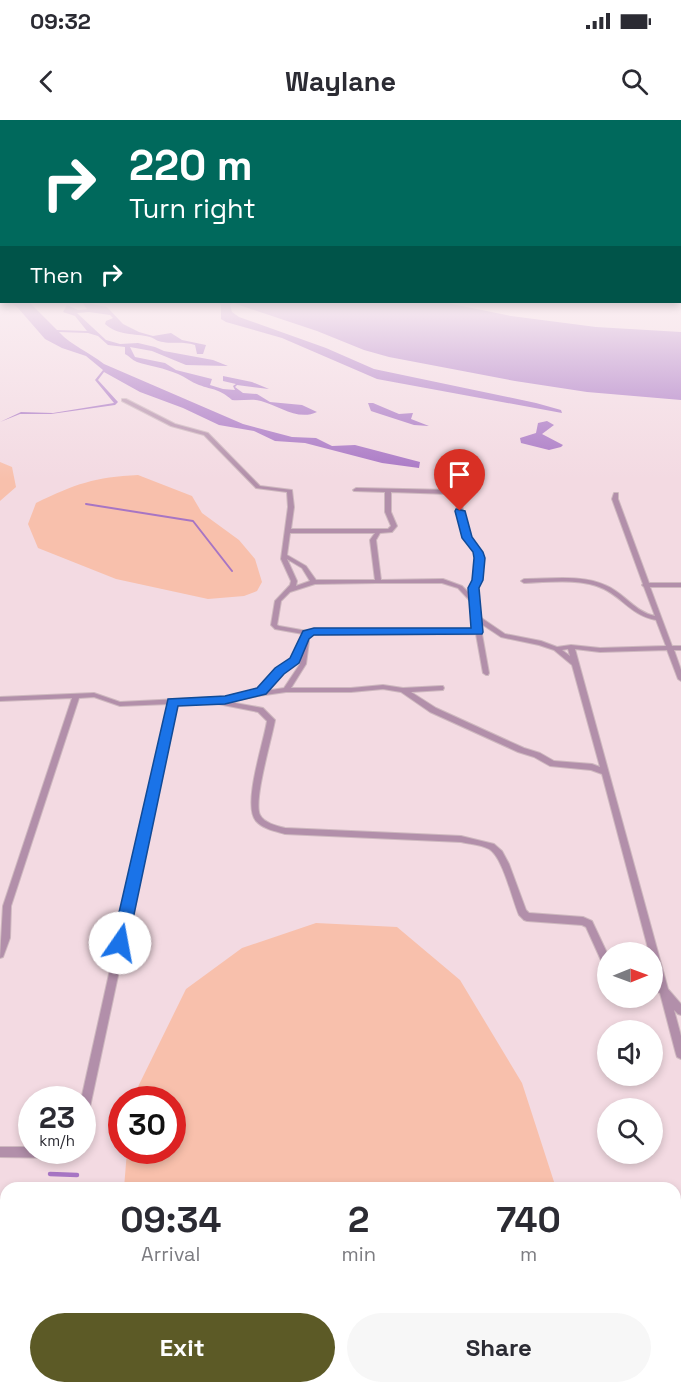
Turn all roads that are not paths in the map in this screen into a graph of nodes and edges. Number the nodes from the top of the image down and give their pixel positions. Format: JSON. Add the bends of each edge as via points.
{"nodes":[{"id":1,"x":124,"y":400,"type":"dead end"},
{"id":2,"x":356,"y":490,"type":"dead end"},
{"id":3,"x":388,"y":490,"type":"junction"},
{"id":4,"x":616,"y":494,"type":"dead end"},
{"id":5,"x":289,"y":531,"type":"junction"},
{"id":6,"x":378,"y":532,"type":"junction"},
{"id":7,"x":284,"y":555,"type":"junction"},
{"id":8,"x":524,"y":581,"type":"dead end"},
{"id":9,"x":314,"y":582,"type":"junction"},
{"id":10,"x":378,"y":582,"type":"junction"},
{"id":11,"x":645,"y":585,"type":"junction"},
{"id":12,"x":681,"y":585,"type":"edge"},
{"id":13,"x":286,"y":592,"type":"junction"},
{"id":14,"x":476,"y":605,"type":"junction"},
{"id":15,"x":477,"y":618,"type":"junction"},
{"id":16,"x":657,"y":618,"type":"junction"},
{"id":17,"x":477,"y":632,"type":"junction"},
{"id":18,"x":307,"y":633,"type":"junction"},
{"id":19,"x":571,"y":647,"type":"junction"},
{"id":20,"x":668,"y":647,"type":"junction"},
{"id":21,"x":681,"y":648,"type":"edge"},
{"id":22,"x":556,"y":649,"type":"junction"},
{"id":23,"x":576,"y":664,"type":"junction"},
{"id":24,"x":486,"y":673,"type":"dead end"},
{"id":25,"x":681,"y":679,"type":"edge"},
{"id":26,"x":441,"y":688,"type":"dead end"},
{"id":27,"x":286,"y":690,"type":"junction"},
{"id":28,"x":403,"y":690,"type":"junction"},
{"id":29,"x":254,"y":695,"type":"junction"},
{"id":30,"x":76,"y":697,"type":"junction"},
{"id":31,"x":0,"y":699,"type":"edge"},
{"id":32,"x":211,"y":701,"type":"junction"},
{"id":33,"x":173,"y":702,"type":"junction"},
{"id":34,"x":606,"y":773,"type":"junction"},
{"id":35,"x":597,"y":942,"type":"edge"},
{"id":36,"x":650,"y":942,"type":"edge"},
{"id":37,"x":0,"y":954,"type":"edge"},
{"id":38,"x":663,"y":990,"type":"joint"},
{"id":39,"x":681,"y":1011,"type":"edge"},
{"id":40,"x":681,"y":1054,"type":"edge"},
{"id":41,"x":90,"y":1086,"type":"edge"},
{"id":42,"x":0,"y":1152,"type":"edge"},
{"id":43,"x":18,"y":1152,"type":"edge"}],
"edges":[{"from":1,"to":5,"type":"street","via":[[173,425],[206,434],[258,487],[290,491]]},
{"from":2,"to":3,"type":"street"},
{"from":3,"to":6,"type":"street","via":[[388,512],[394,528]]},
{"from":3,"to":14,"type":"street","via":[[450,492],[459,497],[467,538],[480,558],[478,580],[473,588]]},
{"from":4,"to":11,"type":"street"},
{"from":5,"to":6,"type":"street"},
{"from":5,"to":7,"type":"street"},
{"from":6,"to":10,"type":"street","via":[[373,540]]},
{"from":7,"to":9,"type":"street","via":[[304,567]]},
{"from":7,"to":13,"type":"street","via":[[294,581]]},
{"from":8,"to":16,"type":"street","via":[[591,582],[607,588],[642,615]]},
{"from":9,"to":10,"type":"street"},
{"from":9,"to":13,"type":"street"},
{"from":10,"to":14,"type":"street","via":[[453,583],[466,591]]},
{"from":11,"to":12,"type":"street"},
{"from":11,"to":16,"type":"street"},
{"from":13,"to":18,"type":"street","via":[[277,605],[274,625]]},
{"from":14,"to":15,"type":"street"},
{"from":15,"to":17,"type":"street"},
{"from":15,"to":22,"type":"street","via":[[503,636],[541,642]]},
{"from":16,"to":20,"type":"street"},
{"from":17,"to":18,"type":"street"},
{"from":17,"to":24,"type":"street"},
{"from":18,"to":27,"type":"street","via":[[303,663]]},
{"from":18,"to":29,"type":"street","via":[[295,661]]},
{"from":19,"to":20,"type":"street"},
{"from":19,"to":22,"type":"street"},
{"from":19,"to":23,"type":"street"},
{"from":20,"to":21,"type":"street"},
{"from":20,"to":25,"type":"street"},
{"from":22,"to":23,"type":"street"},
{"from":23,"to":34,"type":"street"},
{"from":26,"to":28,"type":"street"},
{"from":27,"to":28,"type":"street"},
{"from":27,"to":29,"type":"street"},
{"from":28,"to":34,"type":"street","via":[[433,710],[553,764],[592,767]]},
{"from":29,"to":32,"type":"street"},
{"from":30,"to":31,"type":"street"},
{"from":30,"to":33,"type":"street","via":[[94,695],[120,704]]},
{"from":30,"to":37,"type":"street","via":[[7,906]]},
{"from":32,"to":33,"type":"street"},
{"from":32,"to":35,"type":"street","via":[[260,710],[271,720],[255,800],[255,813],[260,820],[285,831],[461,839],[491,846],[502,858],[527,917],[582,921],[589,924]]},
{"from":33,"to":41,"type":"street"},
{"from":34,"to":36,"type":"street"},
{"from":38,"to":39,"type":"street"},
{"from":38,"to":40,"type":"street"},
{"from":42,"to":43,"type":"street"}]}
